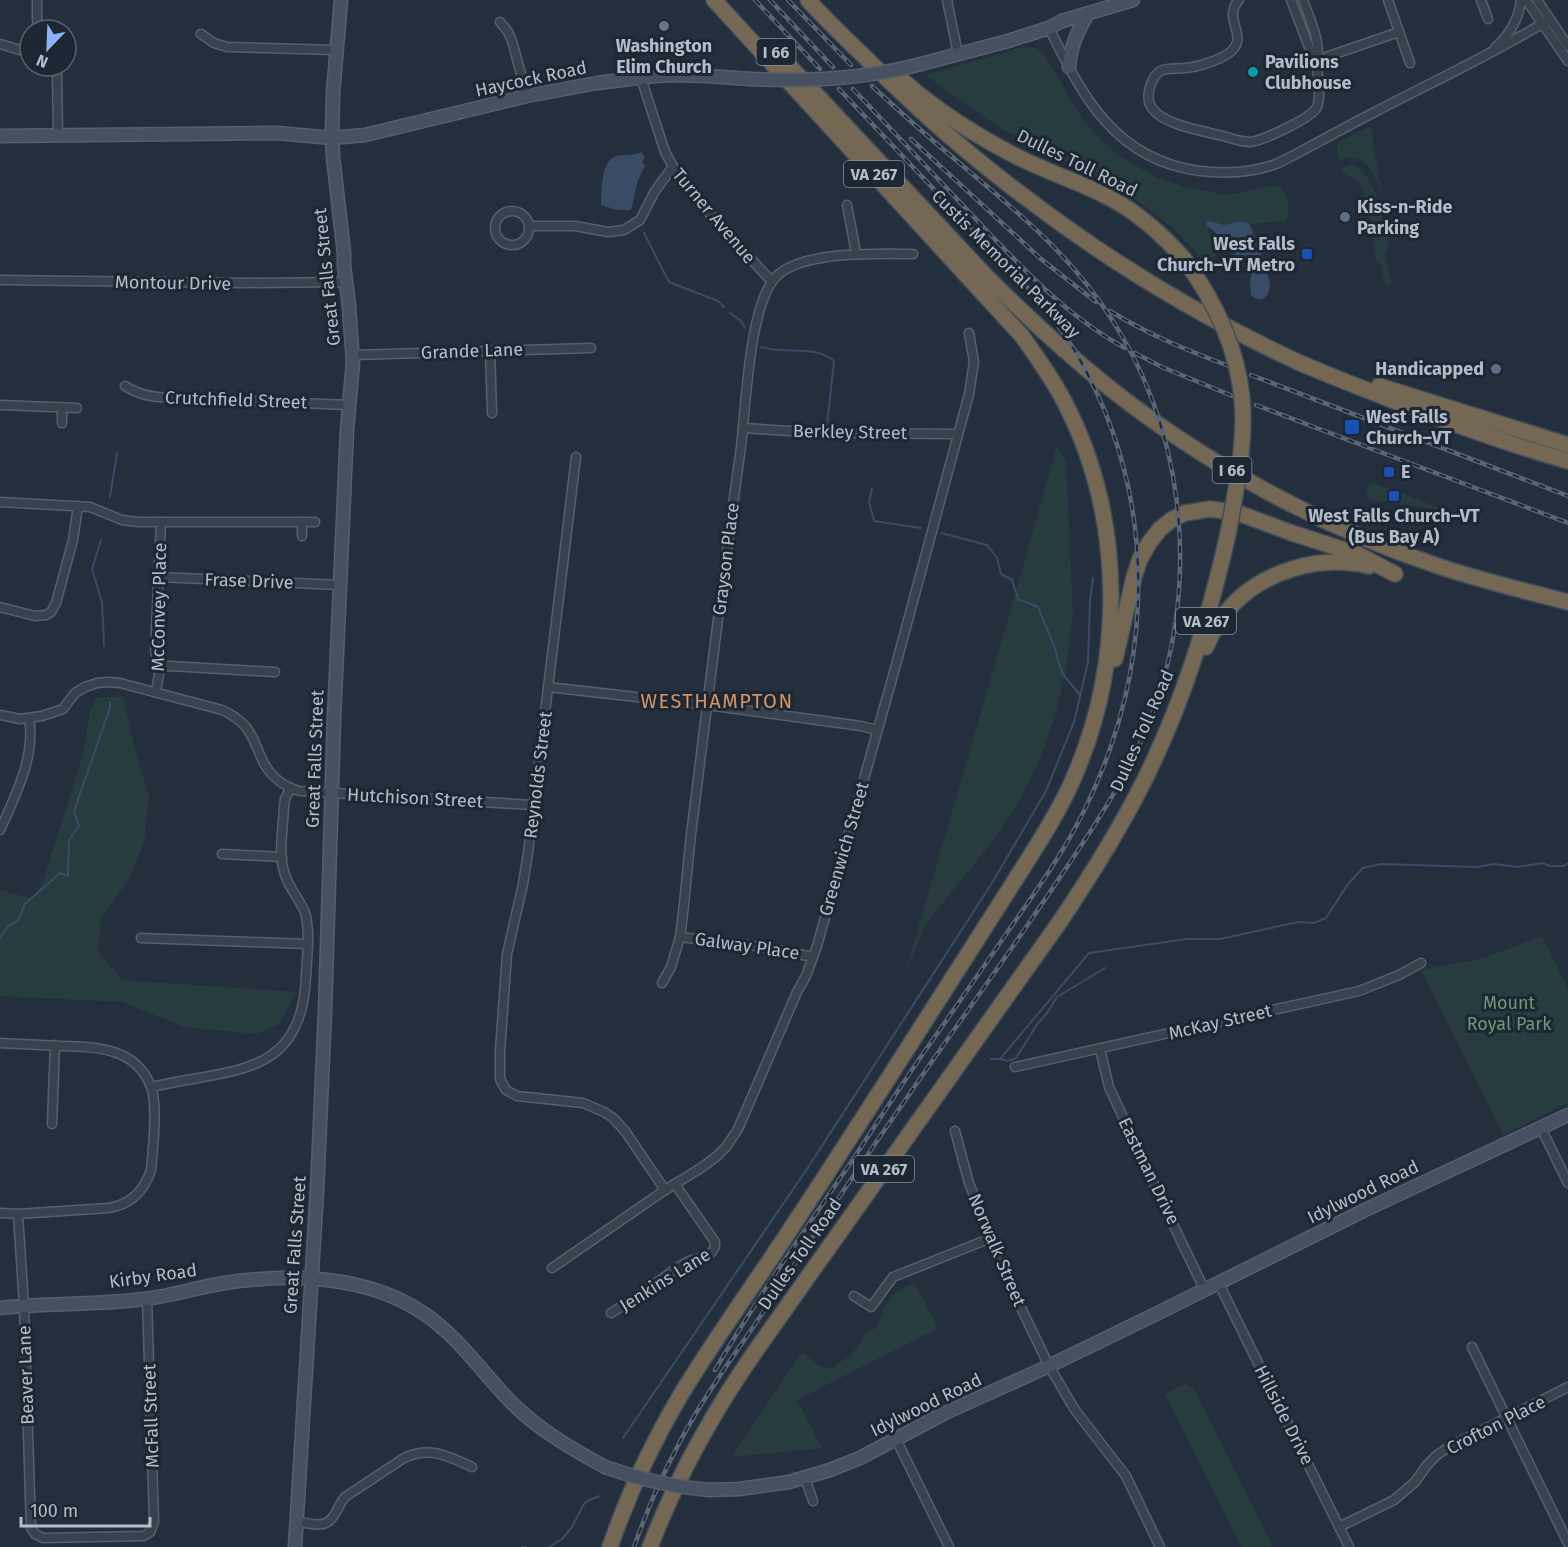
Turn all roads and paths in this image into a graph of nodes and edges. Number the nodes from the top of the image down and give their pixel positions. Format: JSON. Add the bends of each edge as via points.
{"nodes":[{"id":1,"x":37,"y":0,"type":"edge"},
{"id":2,"x":341,"y":0,"type":"edge"},
{"id":3,"x":714,"y":0,"type":"edge"},
{"id":4,"x":728,"y":0,"type":"edge"},
{"id":5,"x":808,"y":0,"type":"edge"},
{"id":6,"x":819,"y":0,"type":"edge"},
{"id":7,"x":947,"y":0,"type":"edge"},
{"id":8,"x":1133,"y":0,"type":"edge"},
{"id":9,"x":1239,"y":0,"type":"edge"},
{"id":10,"x":1291,"y":0,"type":"edge"},
{"id":11,"x":1303,"y":0,"type":"edge"},
{"id":12,"x":1388,"y":0,"type":"edge"},
{"id":13,"x":1481,"y":0,"type":"edge"},
{"id":14,"x":1523,"y":0,"type":"edge"},
{"id":15,"x":1537,"y":0,"type":"edge"},
{"id":16,"x":1087,"y":15,"type":"junction"},
{"id":17,"x":38,"y":18,"type":"edge"},
{"id":18,"x":1488,"y":19,"type":"dead end"},
{"id":19,"x":500,"y":22,"type":"dead end"},
{"id":20,"x":1546,"y":22,"type":"junction"},
{"id":21,"x":1049,"y":28,"type":"junction"},
{"id":22,"x":1399,"y":32,"type":"junction"},
{"id":23,"x":201,"y":34,"type":"dead end"},
{"id":24,"x":0,"y":44,"type":"edge"},
{"id":25,"x":1568,"y":46,"type":"edge"},
{"id":26,"x":18,"y":49,"type":"edge"},
{"id":27,"x":336,"y":50,"type":"junction"},
{"id":28,"x":958,"y":54,"type":"junction"},
{"id":29,"x":1488,"y":55,"type":"junction"},
{"id":30,"x":1317,"y":60,"type":"junction"},
{"id":31,"x":1568,"y":61,"type":"edge"},
{"id":32,"x":1410,"y":63,"type":"dead end"},
{"id":33,"x":1069,"y":67,"type":"junction"},
{"id":34,"x":57,"y":78,"type":"edge"},
{"id":35,"x":641,"y":78,"type":"junction"},
{"id":36,"x":527,"y":96,"type":"junction"},
{"id":37,"x":58,"y":135,"type":"junction"},
{"id":38,"x":0,"y":136,"type":"edge"},
{"id":39,"x":332,"y":138,"type":"junction"},
{"id":40,"x":672,"y":168,"type":"junction"},
{"id":41,"x":847,"y":205,"type":"dead end"},
{"id":42,"x":530,"y":226,"type":"junction"},
{"id":43,"x":856,"y":253,"type":"junction"},
{"id":44,"x":913,"y":254,"type":"dead end"},
{"id":45,"x":0,"y":280,"type":"edge"},
{"id":46,"x":346,"y":282,"type":"junction"},
{"id":47,"x":772,"y":282,"type":"junction"},
{"id":48,"x":1227,"y":327,"type":"junction"},
{"id":49,"x":969,"y":333,"type":"dead end"},
{"id":50,"x":591,"y":348,"type":"dead end"},
{"id":51,"x":490,"y":350,"type":"junction"},
{"id":52,"x":353,"y":355,"type":"junction"},
{"id":53,"x":125,"y":386,"type":"dead end"},
{"id":54,"x":0,"y":405,"type":"edge"},
{"id":55,"x":349,"y":405,"type":"junction"},
{"id":56,"x":62,"y":407,"type":"junction"},
{"id":57,"x":77,"y":408,"type":"dead end"},
{"id":58,"x":492,"y":413,"type":"dead end"},
{"id":59,"x":62,"y":423,"type":"dead end"},
{"id":60,"x":743,"y":428,"type":"junction"},
{"id":61,"x":958,"y":434,"type":"junction"},
{"id":62,"x":1568,"y":445,"type":"edge"},
{"id":63,"x":576,"y":457,"type":"dead end"},
{"id":64,"x":1568,"y":461,"type":"edge"},
{"id":65,"x":0,"y":502,"type":"edge"},
{"id":66,"x":78,"y":506,"type":"junction"},
{"id":67,"x":160,"y":522,"type":"junction"},
{"id":68,"x":302,"y":522,"type":"junction"},
{"id":69,"x":315,"y":522,"type":"dead end"},
{"id":70,"x":302,"y":536,"type":"dead end"},
{"id":71,"x":159,"y":578,"type":"junction"},
{"id":72,"x":340,"y":585,"type":"junction"},
{"id":73,"x":1568,"y":602,"type":"edge"},
{"id":74,"x":0,"y":607,"type":"edge"},
{"id":75,"x":158,"y":667,"type":"junction"},
{"id":76,"x":275,"y":672,"type":"dead end"},
{"id":77,"x":548,"y":687,"type":"junction"},
{"id":78,"x":156,"y":692,"type":"junction"},
{"id":79,"x":707,"y":705,"type":"junction"},
{"id":80,"x":1177,"y":705,"type":"junction"},
{"id":81,"x":0,"y":715,"type":"edge"},
{"id":82,"x":29,"y":719,"type":"junction"},
{"id":83,"x":877,"y":730,"type":"junction"},
{"id":84,"x":1084,"y":753,"type":"junction"},
{"id":85,"x":290,"y":789,"type":"junction"},
{"id":86,"x":331,"y":794,"type":"junction"},
{"id":87,"x":533,"y":805,"type":"junction"},
{"id":88,"x":0,"y":830,"type":"edge"},
{"id":89,"x":222,"y":854,"type":"dead end"},
{"id":90,"x":282,"y":857,"type":"junction"},
{"id":91,"x":680,"y":937,"type":"junction"},
{"id":92,"x":141,"y":938,"type":"dead end"},
{"id":93,"x":307,"y":944,"type":"junction"},
{"id":94,"x":813,"y":957,"type":"junction"},
{"id":95,"x":1421,"y":963,"type":"dead end"},
{"id":96,"x":662,"y":983,"type":"dead end"},
{"id":97,"x":0,"y":1044,"type":"edge"},
{"id":98,"x":55,"y":1045,"type":"junction"},
{"id":99,"x":1100,"y":1049,"type":"junction"},
{"id":100,"x":1015,"y":1067,"type":"dead end"},
{"id":101,"x":152,"y":1088,"type":"junction"},
{"id":102,"x":1568,"y":1115,"type":"edge"},
{"id":103,"x":52,"y":1124,"type":"dead end"},
{"id":104,"x":1541,"y":1128,"type":"junction"},
{"id":105,"x":955,"y":1131,"type":"dead end"},
{"id":106,"x":1568,"y":1183,"type":"edge"},
{"id":107,"x":675,"y":1184,"type":"junction"},
{"id":108,"x":665,"y":1190,"type":"junction"},
{"id":109,"x":0,"y":1213,"type":"edge"},
{"id":110,"x":18,"y":1214,"type":"junction"},
{"id":111,"x":991,"y":1238,"type":"junction"},
{"id":112,"x":552,"y":1268,"type":"dead end"},
{"id":113,"x":311,"y":1278,"type":"junction"},
{"id":114,"x":1219,"y":1284,"type":"junction"},
{"id":115,"x":1205,"y":1291,"type":"junction"},
{"id":116,"x":854,"y":1296,"type":"dead end"},
{"id":117,"x":147,"y":1299,"type":"junction"},
{"id":118,"x":24,"y":1306,"type":"junction"},
{"id":119,"x":0,"y":1308,"type":"edge"},
{"id":120,"x":611,"y":1313,"type":"dead end"},
{"id":121,"x":1472,"y":1347,"type":"dead end"},
{"id":122,"x":1049,"y":1366,"type":"junction"},
{"id":123,"x":1568,"y":1387,"type":"edge"},
{"id":124,"x":1506,"y":1417,"type":"junction"},
{"id":125,"x":896,"y":1439,"type":"junction"},
{"id":126,"x":472,"y":1467,"type":"dead end"},
{"id":127,"x":805,"y":1478,"type":"junction"},
{"id":128,"x":813,"y":1501,"type":"dead end"},
{"id":129,"x":296,"y":1521,"type":"junction"},
{"id":130,"x":1339,"y":1527,"type":"junction"},
{"id":131,"x":33,"y":1537,"type":"joint"},
{"id":132,"x":1568,"y":1543,"type":"edge"},
{"id":133,"x":295,"y":1547,"type":"edge"},
{"id":134,"x":610,"y":1547,"type":"edge"},
{"id":135,"x":650,"y":1547,"type":"edge"},
{"id":136,"x":949,"y":1547,"type":"edge"},
{"id":137,"x":1160,"y":1547,"type":"edge"},
{"id":138,"x":1349,"y":1547,"type":"edge"}],
"edges":[{"from":1,"to":17,"type":"street"},
{"from":2,"to":27,"type":"main road","name":"Great Falls Street"},
{"from":3,"to":84,"type":"highway","name":"Dulles Toll Road","number":"VA 267","via":[[1022,336],[1066,404],[1098,491],[1110,571],[1111,620],[1105,672]]},
{"from":4,"to":73,"type":"highway","name":"Custis Memorial Parkway","number":"I 66","via":[[1041,330],[1171,432],[1266,490],[1392,549],[1486,581]]},
{"from":5,"to":48,"type":"highway","via":[[915,105],[1010,186],[1130,270]]},
{"from":6,"to":80,"type":"highway","name":"Dulles Toll Road","number":"VA 267","bridge":true,"via":[[900,79],[941,111],[1015,155],[1120,203],[1153,227],[1184,259],[1209,297],[1234,357],[1240,386],[1241,442],[1216,586]]},
{"from":7,"to":28,"type":"street"},
{"from":8,"to":16,"type":"main road","name":"Haycock Road"},
{"from":9,"to":30,"type":"street","via":[[1232,14],[1238,38],[1235,47],[1227,55],[1201,64],[1158,72],[1148,97],[1154,111],[1185,126],[1246,142],[1258,141],[1316,108]]},
{"from":10,"to":30,"type":"street"},
{"from":11,"to":30,"type":"street","via":[[1317,41]]},
{"from":12,"to":22,"type":"street"},
{"from":13,"to":18,"type":"street"},
{"from":14,"to":20,"type":"street"},
{"from":14,"to":29,"type":"street","via":[[1513,26]]},
{"from":15,"to":20,"type":"street"},
{"from":16,"to":21,"type":"main road","name":"Haycock Road"},
{"from":16,"to":33,"type":"main road","via":[[1073,41]]},
{"from":19,"to":36,"type":"street","via":[[512,41]]},
{"from":20,"to":25,"type":"street"},
{"from":20,"to":29,"type":"street"},
{"from":20,"to":31,"type":"street"},
{"from":21,"to":28,"type":"main road","name":"Haycock Road"},
{"from":21,"to":33,"type":"street"},
{"from":22,"to":30,"type":"street"},
{"from":22,"to":32,"type":"street"},
{"from":23,"to":27,"type":"street","via":[[227,47]]},
{"from":24,"to":26,"type":"street"},
{"from":27,"to":39,"type":"main road","name":"Great Falls Street"},
{"from":28,"to":35,"type":"main road","name":"Haycock Road","bridge":true,"via":[[884,72],[838,78]]},
{"from":29,"to":33,"type":"street","via":[[1276,164],[1230,173],[1173,165],[1129,143],[1102,118]]},
{"from":34,"to":37,"type":"street"},
{"from":35,"to":36,"type":"main road","name":"Haycock Road"},
{"from":35,"to":40,"type":"street","name":"Turner Avenue"},
{"from":36,"to":39,"type":"main road","name":"Haycock Road","via":[[365,135]]},
{"from":37,"to":38,"type":"main road","name":"Haycock Road"},
{"from":37,"to":39,"type":"main road","name":"Haycock Road","via":[[277,133]]},
{"from":39,"to":46,"type":"main road","name":"Great Falls Street"},
{"from":40,"to":42,"type":"street","via":[[640,220],[624,230]]},
{"from":40,"to":47,"type":"street","name":"Turner Avenue"},
{"from":41,"to":43,"type":"street"},
{"from":42,"to":42,"type":"street","via":[[524,216],[507,211],[498,217],[495,229],[499,240],[513,246],[524,241]]},
{"from":43,"to":44,"type":"street"},
{"from":43,"to":47,"type":"street","via":[[797,264]]},
{"from":45,"to":46,"type":"street","name":"Montour Drive"},
{"from":46,"to":52,"type":"main road","name":"Great Falls Street"},
{"from":47,"to":60,"type":"street","name":"Grayson Place","via":[[754,336]]},
{"from":48,"to":62,"type":"highway","via":[[1347,375]]},
{"from":48,"to":64,"type":"highway","via":[[1392,401]]},
{"from":49,"to":61,"type":"street","name":"Greenwich Street","via":[[974,362]]},
{"from":50,"to":51,"type":"street","name":"Grande Lane"},
{"from":51,"to":52,"type":"street","name":"Grande Lane"},
{"from":51,"to":58,"type":"street"},
{"from":52,"to":55,"type":"main road","name":"Great Falls Street"},
{"from":53,"to":55,"type":"street","name":"Crutchfield Street","via":[[158,397]]},
{"from":54,"to":56,"type":"street"},
{"from":55,"to":72,"type":"main road","name":"Great Falls Street"},
{"from":56,"to":57,"type":"street"},
{"from":56,"to":59,"type":"street"},
{"from":60,"to":61,"type":"street","name":"Berkley Street"},
{"from":60,"to":79,"type":"street","name":"Grayson Place"},
{"from":61,"to":83,"type":"street","name":"Greenwich Street"},
{"from":63,"to":77,"type":"street","name":"Reynolds Street"},
{"from":65,"to":66,"type":"street"},
{"from":66,"to":67,"type":"street","via":[[97,508],[129,521]]},
{"from":66,"to":74,"type":"street","via":[[73,540],[51,612],[35,616]]},
{"from":67,"to":68,"type":"street"},
{"from":67,"to":71,"type":"street","name":"McConvey Place"},
{"from":68,"to":69,"type":"street"},
{"from":68,"to":70,"type":"street"},
{"from":71,"to":72,"type":"street","name":"Frase Drive"},
{"from":71,"to":75,"type":"street","name":"McConvey Place","via":[[155,650]]},
{"from":72,"to":86,"type":"main road","name":"Great Falls Street"},
{"from":75,"to":76,"type":"street"},
{"from":75,"to":78,"type":"street","name":"McConvey Place"},
{"from":77,"to":79,"type":"street"},
{"from":77,"to":87,"type":"street","name":"Reynolds Street"},
{"from":78,"to":82,"type":"street","via":[[120,683],[97,683],[75,693],[63,709]]},
{"from":78,"to":85,"type":"street","via":[[222,710],[241,721],[252,735],[265,766]]},
{"from":79,"to":83,"type":"street"},
{"from":79,"to":91,"type":"street","name":"Grayson Place"},
{"from":80,"to":84,"type":"highway","via":[[1197,674],[1222,617],[1261,584],[1286,571],[1318,563],[1355,563],[1395,574],[1357,554],[1238,513],[1202,509],[1177,516],[1155,535],[1137,567],[1106,698]]},
{"from":80,"to":135,"type":"highway","name":"Dulles Toll Road","number":"VA 267","via":[[1144,781],[1098,864],[720,1404],[682,1472]]},
{"from":81,"to":82,"type":"street"},
{"from":82,"to":88,"type":"street","via":[[31,738],[21,782]]},
{"from":83,"to":94,"type":"street","name":"Greenwich Street"},
{"from":84,"to":134,"type":"highway","name":"Dulles Toll Road","number":"VA 267","via":[[1041,839],[680,1396],[642,1466]]},
{"from":85,"to":86,"type":"street","name":"Hutchison Street"},
{"from":85,"to":90,"type":"street","via":[[284,807]]},
{"from":86,"to":87,"type":"street","name":"Hutchison Street"},
{"from":86,"to":113,"type":"main road","name":"Great Falls Street"},
{"from":87,"to":108,"type":"street","name":"Reynolds Street","via":[[504,974],[500,1078],[506,1090],[517,1096],[583,1103],[613,1118]]},
{"from":89,"to":90,"type":"street"},
{"from":90,"to":93,"type":"street","via":[[286,878],[304,910]]},
{"from":91,"to":94,"type":"street","name":"Galway Place"},
{"from":91,"to":96,"type":"street","name":"Grayson Place"},
{"from":92,"to":93,"type":"street"},
{"from":93,"to":101,"type":"street","via":[[304,1000],[284,1046],[244,1069]]},
{"from":94,"to":107,"type":"street","name":"Greenwich Street","via":[[734,1136],[717,1156]]},
{"from":95,"to":99,"type":"street","name":"McKay Street","via":[[1359,991]]},
{"from":97,"to":98,"type":"street"},
{"from":98,"to":101,"type":"street","via":[[100,1047],[120,1054],[139,1068]]},
{"from":98,"to":103,"type":"street"},
{"from":99,"to":100,"type":"street","name":"McKay Street"},
{"from":99,"to":115,"type":"street","name":"Eastman Drive","via":[[1109,1087]]},
{"from":101,"to":110,"type":"street","via":[[151,1170],[135,1195],[108,1208]]},
{"from":102,"to":104,"type":"main road","name":"Idylwood Road"},
{"from":104,"to":106,"type":"street"},
{"from":104,"to":114,"type":"main road","name":"Idylwood Road"},
{"from":105,"to":111,"type":"street","name":"Norwalk Street","via":[[969,1183]]},
{"from":107,"to":108,"type":"street","name":"Greenwich Street"},
{"from":107,"to":120,"type":"street","name":"Jenkins Lane","via":[[715,1242],[713,1252],[686,1263]]},
{"from":108,"to":112,"type":"street","name":"Greenwich Street"},
{"from":109,"to":110,"type":"street"},
{"from":110,"to":118,"type":"street","name":"Beaver Lane"},
{"from":111,"to":116,"type":"street","via":[[893,1277],[871,1307]]},
{"from":111,"to":122,"type":"street","name":"Norwalk Street"},
{"from":113,"to":117,"type":"main road","name":"Kirby Road","via":[[227,1283]]},
{"from":113,"to":127,"type":"main road","name":"Idylwood Road","bridge":true,"via":[[373,1289],[422,1312],[452,1335],[510,1401],[542,1429],[605,1467],[669,1485],[709,1490]]},
{"from":113,"to":129,"type":"main road","name":"Great Falls Street"},
{"from":114,"to":115,"type":"main road","name":"Idylwood Road"},
{"from":114,"to":130,"type":"street","name":"Hillside Drive"},
{"from":115,"to":122,"type":"main road","name":"Idylwood Road"},
{"from":117,"to":118,"type":"main road","name":"Kirby Road"},
{"from":117,"to":131,"type":"street","name":"McFall Street","via":[[153,1534]]},
{"from":118,"to":119,"type":"main road","name":"Kirby Road"},
{"from":118,"to":131,"type":"street","name":"Beaver Lane"},
{"from":121,"to":124,"type":"street"},
{"from":122,"to":125,"type":"main road","name":"Idylwood Road"},
{"from":122,"to":137,"type":"street","name":"Norwalk Street","via":[[1075,1410],[1126,1476]]},
{"from":123,"to":124,"type":"street","name":"Crofton Place"},
{"from":124,"to":130,"type":"street","name":"Crofton Place","via":[[1437,1455],[1394,1500]]},
{"from":124,"to":132,"type":"street"},
{"from":125,"to":127,"type":"main road","name":"Idylwood Road","via":[[860,1458]]},
{"from":125,"to":136,"type":"street"},
{"from":126,"to":129,"type":"street","via":[[448,1455],[413,1454],[345,1497],[328,1522],[316,1525]]},
{"from":127,"to":128,"type":"street"},
{"from":129,"to":133,"type":"main road","name":"Great Falls Street"},
{"from":130,"to":138,"type":"street","name":"Hillside Drive"}]}
